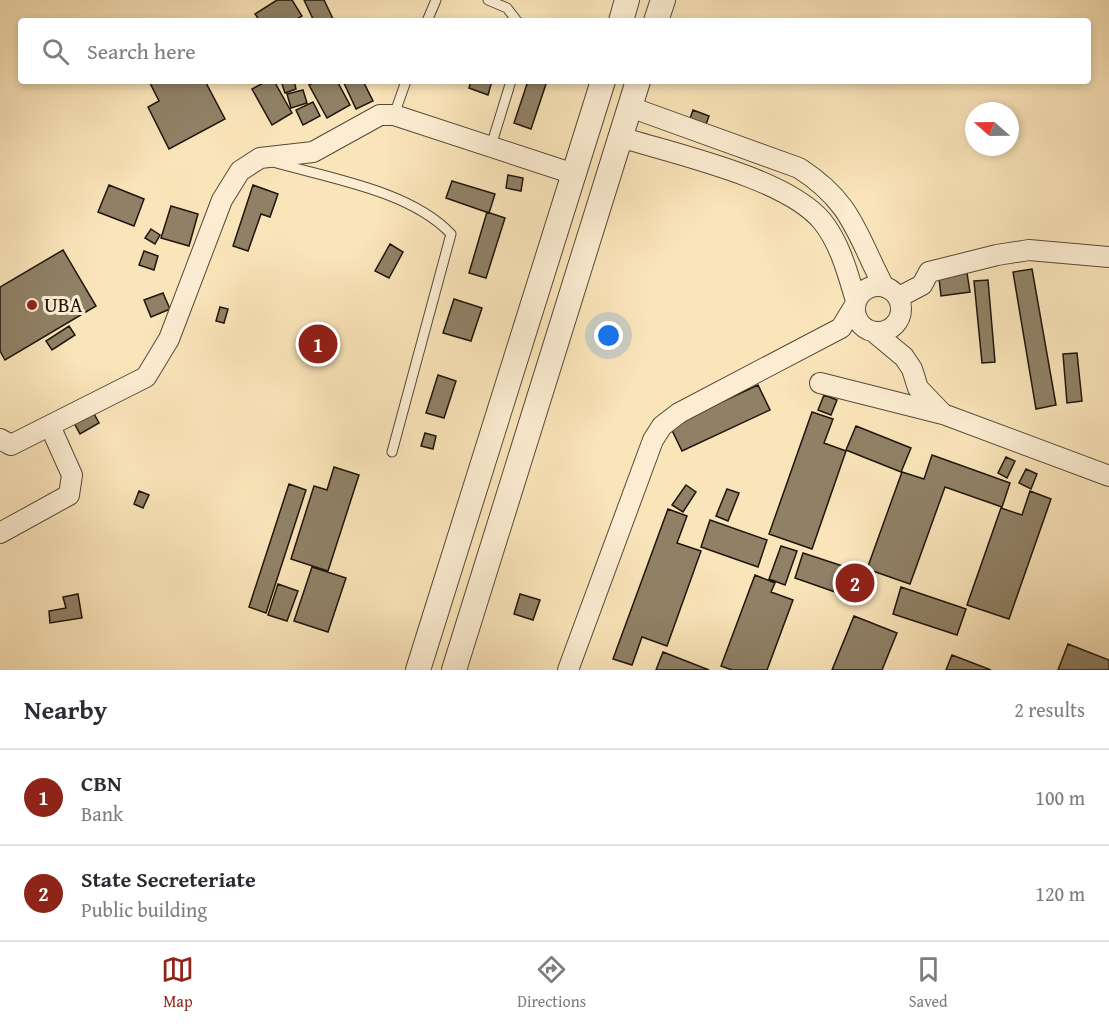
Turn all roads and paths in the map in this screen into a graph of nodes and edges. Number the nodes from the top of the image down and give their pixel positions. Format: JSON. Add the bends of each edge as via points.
{"nodes":[{"id":1,"x":436,"y":0,"type":"edge"},
{"id":2,"x":488,"y":0,"type":"edge"},
{"id":3,"x":627,"y":0,"type":"edge"},
{"id":4,"x":663,"y":0,"type":"edge"},
{"id":5,"x":432,"y":18,"type":"edge"},
{"id":6,"x":515,"y":18,"type":"edge"},
{"id":7,"x":622,"y":18,"type":"edge"},
{"id":8,"x":657,"y":18,"type":"edge"},
{"id":9,"x":405,"y":84,"type":"edge"},
{"id":10,"x":510,"y":84,"type":"edge"},
{"id":11,"x":602,"y":84,"type":"edge"},
{"id":12,"x":637,"y":84,"type":"edge"},
{"id":13,"x":630,"y":107,"type":"junction"},
{"id":14,"x":393,"y":115,"type":"junction"},
{"id":15,"x":620,"y":137,"type":"junction"},
{"id":16,"x":490,"y":146,"type":"junction"},
{"id":17,"x":260,"y":158,"type":"junction"},
{"id":18,"x":574,"y":174,"type":"junction"},
{"id":19,"x":1109,"y":257,"type":"edge"},
{"id":20,"x":883,"y":285,"type":"junction"},
{"id":21,"x":856,"y":303,"type":"junction"},
{"id":22,"x":900,"y":307,"type":"junction"},
{"id":23,"x":841,"y":328,"type":"junction"},
{"id":24,"x":869,"y":330,"type":"junction"},
{"id":25,"x":904,"y":357,"type":"junction"},
{"id":26,"x":820,"y":383,"type":"dead end"},
{"id":27,"x":943,"y":414,"type":"junction"},
{"id":28,"x":50,"y":426,"type":"junction"},
{"id":29,"x":0,"y":439,"type":"edge"},
{"id":30,"x":392,"y":452,"type":"dead end"},
{"id":31,"x":1109,"y":476,"type":"edge"},
{"id":32,"x":0,"y":533,"type":"edge"},
{"id":33,"x":418,"y":670,"type":"edge"},
{"id":34,"x":454,"y":670,"type":"edge"},
{"id":35,"x":568,"y":670,"type":"edge"}],
"edges":[{"from":1,"to":5,"type":"lane"},
{"from":2,"to":6,"type":"lane","via":[[507,8]]},
{"from":3,"to":7,"type":"street"},
{"from":4,"to":8,"type":"street"},
{"from":9,"to":14,"type":"lane"},
{"from":10,"to":16,"type":"lane"},
{"from":11,"to":18,"type":"street"},
{"from":12,"to":13,"type":"street"},
{"from":13,"to":15,"type":"street"},
{"from":13,"to":20,"type":"street","via":[[800,168],[819,181],[848,214]]},
{"from":14,"to":16,"type":"street"},
{"from":14,"to":17,"type":"street","via":[[380,115],[314,152]]},
{"from":15,"to":21,"type":"street","via":[[787,192],[822,221],[845,264]]},
{"from":15,"to":34,"type":"street"},
{"from":16,"to":18,"type":"street"},
{"from":17,"to":28,"type":"street","via":[[240,171],[222,200],[169,339],[146,377]]},
{"from":17,"to":30,"type":"lane","via":[[404,200],[437,219],[451,234]]},
{"from":18,"to":33,"type":"street"},
{"from":19,"to":22,"type":"street","via":[[1029,250],[997,255],[929,272]]},
{"from":20,"to":21,"type":"street","via":[[867,288]]},
{"from":20,"to":22,"type":"street","via":[[890,288]]},
{"from":21,"to":23,"type":"street"},
{"from":21,"to":24,"type":"street","via":[[856,317]]},
{"from":22,"to":24,"type":"street","via":[[890,329]]},
{"from":22,"to":25,"type":"street"},
{"from":23,"to":24,"type":"street"},
{"from":23,"to":35,"type":"street","via":[[679,413],[662,426],[653,440]]},
{"from":24,"to":25,"type":"street"},
{"from":25,"to":27,"type":"street","via":[[918,388]]},
{"from":26,"to":27,"type":"street"},
{"from":27,"to":31,"type":"street"},
{"from":28,"to":29,"type":"street","via":[[11,445]]},
{"from":28,"to":32,"type":"street","via":[[72,475],[69,495]]}]}
